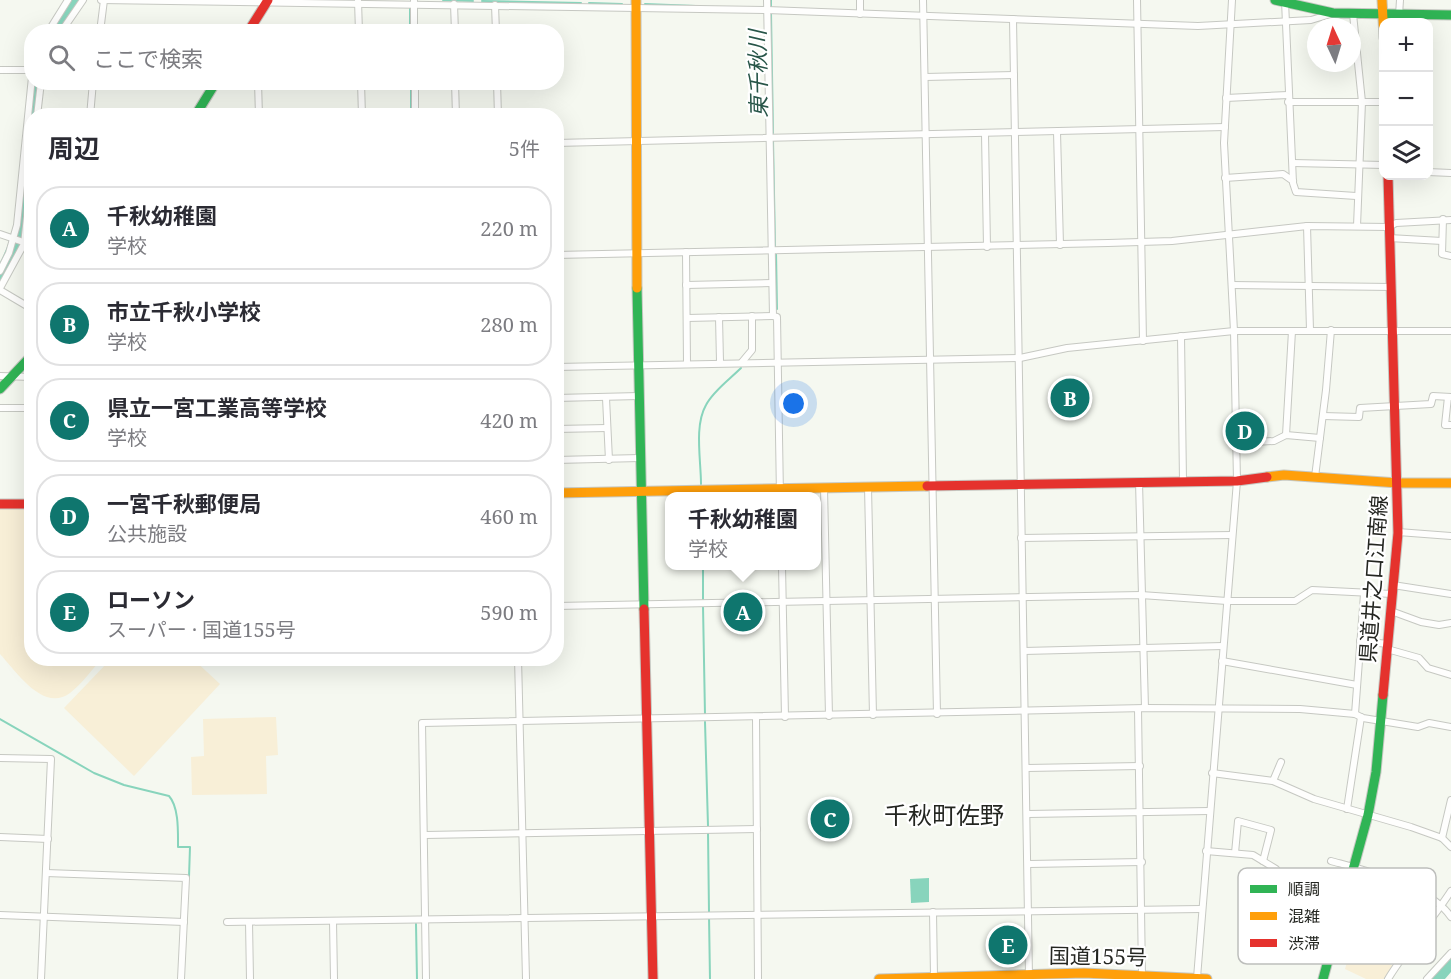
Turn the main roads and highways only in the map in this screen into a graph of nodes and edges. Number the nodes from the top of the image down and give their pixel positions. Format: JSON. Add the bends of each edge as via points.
{"nodes":[{"id":1,"x":1275,"y":0,"type":"edge"},
{"id":2,"x":1382,"y":0,"type":"edge"},
{"id":3,"x":267,"y":1,"type":"edge"},
{"id":4,"x":1285,"y":2,"type":"edge"},
{"id":5,"x":636,"y":4,"type":"edge"},
{"id":6,"x":1383,"y":15,"type":"junction"},
{"id":7,"x":1451,"y":15,"type":"edge"},
{"id":8,"x":1418,"y":18,"type":"edge"},
{"id":9,"x":1431,"y":18,"type":"edge"},
{"id":10,"x":255,"y":24,"type":"edge"},
{"id":11,"x":211,"y":90,"type":"edge"},
{"id":12,"x":200,"y":108,"type":"edge"},
{"id":13,"x":1388,"y":180,"type":"edge"},
{"id":14,"x":24,"y":363,"type":"edge"},
{"id":15,"x":0,"y":389,"type":"edge"},
{"id":16,"x":1398,"y":483,"type":"junction"},
{"id":17,"x":1451,"y":483,"type":"edge"},
{"id":18,"x":641,"y":490,"type":"junction"},
{"id":19,"x":780,"y":492,"type":"edge"},
{"id":20,"x":564,"y":493,"type":"edge"},
{"id":21,"x":0,"y":504,"type":"edge"},
{"id":22,"x":24,"y":504,"type":"edge"},
{"id":23,"x":1353,"y":868,"type":"edge"},
{"id":24,"x":1327,"y":964,"type":"edge"},
{"id":25,"x":1029,"y":976,"type":"edge"},
{"id":26,"x":1141,"y":977,"type":"edge"},
{"id":27,"x":934,"y":978,"type":"edge"},
{"id":28,"x":653,"y":979,"type":"edge"},
{"id":29,"x":879,"y":979,"type":"edge"},
{"id":30,"x":1202,"y":979,"type":"edge"},
{"id":31,"x":1323,"y":979,"type":"edge"}],
"edges":[{"from":1,"to":4,"type":"main road"},
{"from":2,"to":6,"type":"main road"},
{"from":3,"to":10,"type":"main road"},
{"from":4,"to":6,"type":"main road","via":[[1333,14]]},
{"from":5,"to":18,"type":"main road"},
{"from":6,"to":8,"type":"main road"},
{"from":7,"to":9,"type":"main road"},
{"from":11,"to":12,"type":"main road"},
{"from":13,"to":16,"type":"main road","name":"県道井之口江南線"},
{"from":14,"to":15,"type":"main road"},
{"from":16,"to":17,"type":"main road"},
{"from":16,"to":19,"type":"main road","via":[[1284,475],[1237,481],[933,484]]},
{"from":16,"to":23,"type":"main road","name":"県道井之口江南線","via":[[1398,532],[1377,772]]},
{"from":18,"to":19,"type":"main road"},
{"from":18,"to":20,"type":"main road"},
{"from":18,"to":28,"type":"main road"},
{"from":21,"to":22,"type":"main road"},
{"from":24,"to":31,"type":"main road","name":"県道井之口江南線"},
{"from":25,"to":26,"type":"main road","name":"国道155号"},
{"from":25,"to":27,"type":"main road","name":"国道155号"},
{"from":26,"to":30,"type":"main road","name":"国道155号"},
{"from":27,"to":29,"type":"main road","name":"国道155号"}]}
